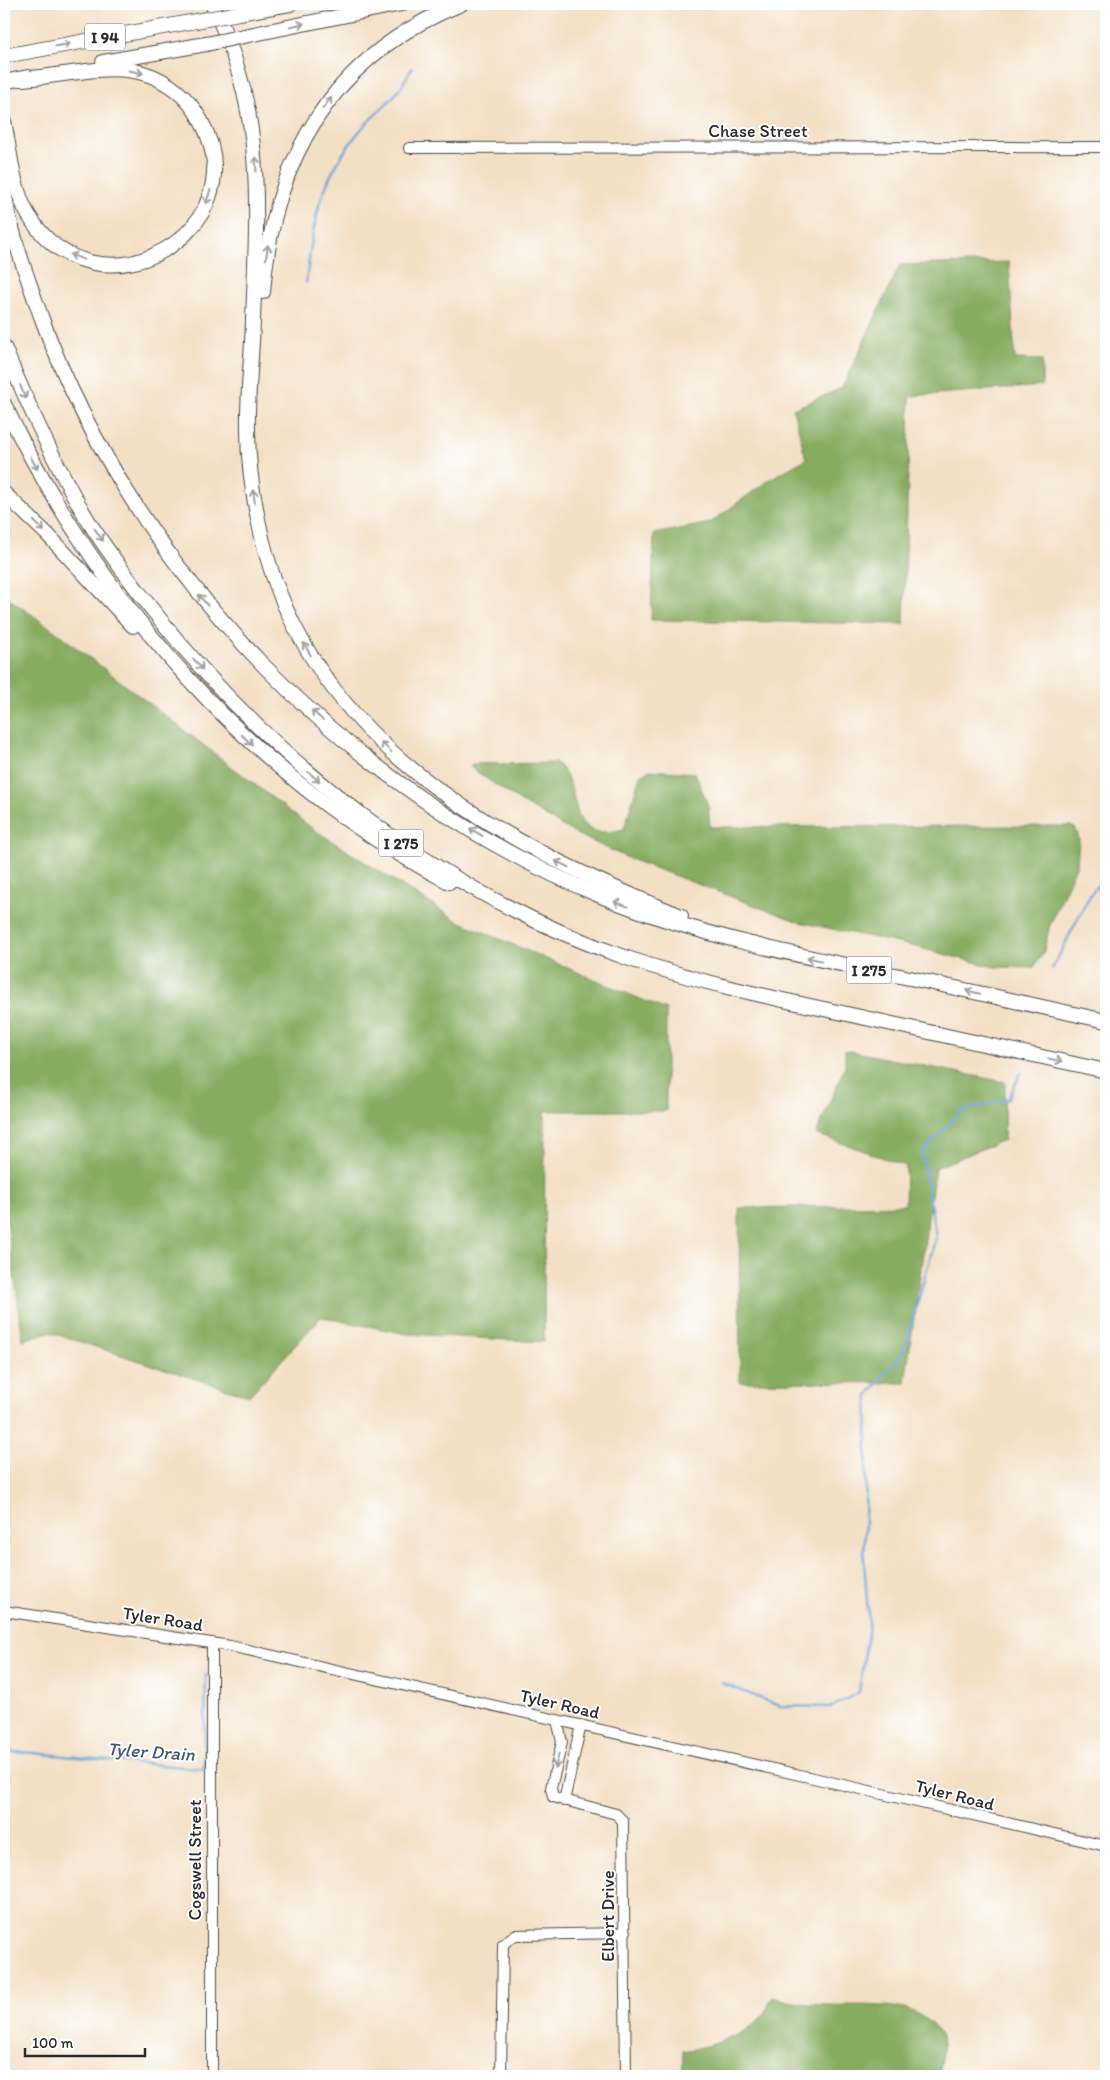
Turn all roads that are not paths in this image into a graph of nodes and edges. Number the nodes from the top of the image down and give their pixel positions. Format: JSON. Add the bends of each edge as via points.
{"nodes":[{"id":1,"x":212,"y":4,"type":"edge"},
{"id":2,"x":290,"y":4,"type":"edge"},
{"id":3,"x":401,"y":4,"type":"edge"},
{"id":4,"x":461,"y":4,"type":"edge"},
{"id":5,"x":9,"y":55,"type":"edge"},
{"id":6,"x":18,"y":79,"type":"junction"},
{"id":7,"x":4,"y":82,"type":"edge"},
{"id":8,"x":4,"y":121,"type":"edge"},
{"id":9,"x":1106,"y":147,"type":"edge"},
{"id":10,"x":409,"y":148,"type":"dead end"},
{"id":11,"x":4,"y":191,"type":"edge"},
{"id":12,"x":4,"y":347,"type":"edge"},
{"id":13,"x":4,"y":404,"type":"edge"},
{"id":14,"x":250,"y":457,"type":"junction"},
{"id":15,"x":4,"y":492,"type":"edge"},
{"id":16,"x":213,"y":705,"type":"junction"},
{"id":17,"x":500,"y":902,"type":"junction"},
{"id":18,"x":717,"y":936,"type":"junction"},
{"id":19,"x":1106,"y":1021,"type":"edge"},
{"id":20,"x":1106,"y":1071,"type":"edge"},
{"id":21,"x":4,"y":1611,"type":"edge"},
{"id":22,"x":212,"y":1643,"type":"junction"},
{"id":23,"x":557,"y":1720,"type":"junction"},
{"id":24,"x":581,"y":1725,"type":"junction"},
{"id":25,"x":560,"y":1800,"type":"junction"},
{"id":26,"x":1106,"y":1846,"type":"edge"},
{"id":27,"x":625,"y":1932,"type":"junction"},
{"id":28,"x":212,"y":2076,"type":"edge"},
{"id":29,"x":501,"y":2076,"type":"edge"},
{"id":30,"x":626,"y":2076,"type":"edge"}],
"edges":[{"from":14,"to":1,"type":"highway","one_way":true,"via":[[248,430],[257,195],[254,136],[237,64]]},
{"from":5,"to":2,"type":"highway","number":"I 94","one_way":true,"bridge":true},
{"from":6,"to":3,"type":"highway","one_way":true,"bridge":true},
{"from":14,"to":4,"type":"highway","one_way":true,"via":[[268,244],[281,191],[291,166],[317,117],[352,74],[416,25]]},
{"from":6,"to":7,"type":"highway"},
{"from":6,"to":8,"type":"highway","one_way":true,"via":[[118,69],[144,73],[172,88],[197,114],[208,136],[213,174],[207,200],[188,233],[168,250],[118,266],[82,260],[51,242],[29,215],[21,198]]},
{"from":9,"to":10,"type":"street","name":"Chase Street"},
{"from":18,"to":11,"type":"highway","number":"I 275","one_way":true,"via":[[599,896],[474,831],[413,792],[352,745],[243,645],[191,585],[143,518],[92,431],[48,333],[11,226]]},
{"from":12,"to":17,"type":"highway","number":"I 275","one_way":true,"via":[[42,437],[87,519],[132,583],[210,678],[278,746],[360,814],[415,852]]},
{"from":13,"to":16,"type":"highway","one_way":true,"via":[[47,487],[103,573],[128,607]]},
{"from":18,"to":14,"type":"highway","one_way":true,"via":[[683,917],[591,878],[510,835],[423,778],[366,728],[321,674],[290,619],[266,554]]},
{"from":15,"to":16,"type":"highway","one_way":true,"via":[[190,687]]},
{"from":16,"to":17,"type":"highway","one_way":true,"via":[[256,749],[347,819],[425,870]]},
{"from":17,"to":20,"type":"highway","number":"I 275","one_way":true,"via":[[628,959],[725,988]]},
{"from":19,"to":18,"type":"highway","number":"I 275","one_way":true},
{"from":21,"to":22,"type":"street","name":"Tyler Road"},
{"from":22,"to":23,"type":"street","name":"Tyler Road"},
{"from":22,"to":28,"type":"street","name":"Cogswell Street"},
{"from":23,"to":24,"type":"street","name":"Tyler Road"},
{"from":23,"to":25,"type":"street","one_way":true,"via":[[562,1742],[551,1792]]},
{"from":24,"to":25,"type":"street"},
{"from":24,"to":26,"type":"street","name":"Tyler Road"},
{"from":25,"to":27,"type":"street","name":"Elbert Drive","via":[[622,1818]]},
{"from":27,"to":29,"type":"street","via":[[515,1935],[502,1944]]},
{"from":27,"to":30,"type":"street","name":"Elbert Drive"}]}
